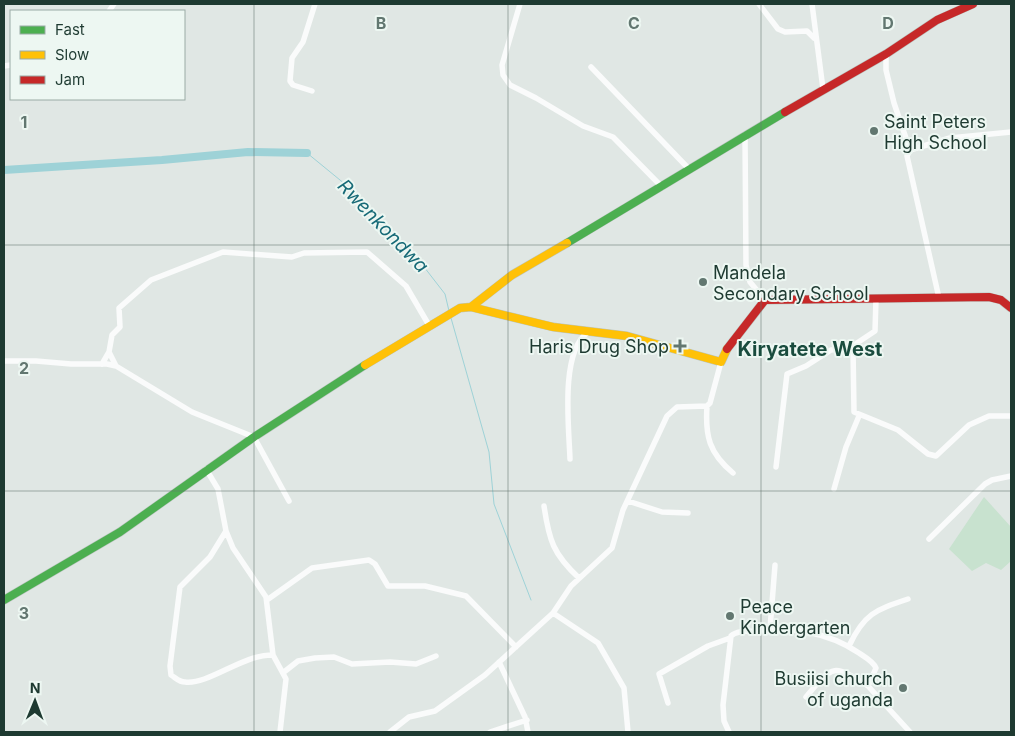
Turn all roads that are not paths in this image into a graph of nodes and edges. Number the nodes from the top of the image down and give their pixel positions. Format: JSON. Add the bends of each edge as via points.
{"nodes":[{"id":1,"x":315,"y":4,"type":"edge"},
{"id":2,"x":520,"y":4,"type":"edge"},
{"id":3,"x":759,"y":4,"type":"edge"},
{"id":4,"x":812,"y":4,"type":"edge"},
{"id":5,"x":973,"y":4,"type":"edge"},
{"id":6,"x":816,"y":42,"type":"junction"},
{"id":7,"x":886,"y":54,"type":"junction"},
{"id":8,"x":591,"y":67,"type":"dead end"},
{"id":9,"x":823,"y":89,"type":"junction"},
{"id":10,"x":312,"y":91,"type":"dead end"},
{"id":11,"x":1011,"y":132,"type":"edge"},
{"id":12,"x":745,"y":135,"type":"junction"},
{"id":13,"x":910,"y":150,"type":"junction"},
{"id":14,"x":689,"y":169,"type":"junction"},
{"id":15,"x":662,"y":187,"type":"junction"},
{"id":16,"x":939,"y":298,"type":"junction"},
{"id":17,"x":876,"y":299,"type":"junction"},
{"id":18,"x":765,"y":300,"type":"junction"},
{"id":19,"x":471,"y":307,"type":"junction"},
{"id":20,"x":1011,"y":308,"type":"edge"},
{"id":21,"x":430,"y":327,"type":"junction"},
{"id":22,"x":587,"y":333,"type":"junction"},
{"id":23,"x":853,"y":348,"type":"junction"},
{"id":24,"x":109,"y":352,"type":"junction"},
{"id":25,"x":4,"y":361,"type":"edge"},
{"id":26,"x":721,"y":362,"type":"junction"},
{"id":27,"x":102,"y":364,"type":"junction"},
{"id":28,"x":116,"y":366,"type":"junction"},
{"id":29,"x":707,"y":406,"type":"junction"},
{"id":30,"x":859,"y":416,"type":"junction"},
{"id":31,"x":1011,"y":416,"type":"edge"},
{"id":32,"x":254,"y":436,"type":"junction"},
{"id":33,"x":570,"y":458,"type":"dead end"},
{"id":34,"x":776,"y":467,"type":"dead end"},
{"id":35,"x":206,"y":469,"type":"junction"},
{"id":36,"x":733,"y":473,"type":"dead end"},
{"id":37,"x":1011,"y":476,"type":"edge"},
{"id":38,"x":834,"y":489,"type":"dead end"},
{"id":39,"x":289,"y":500,"type":"dead end"},
{"id":40,"x":628,"y":500,"type":"junction"},
{"id":41,"x":544,"y":506,"type":"dead end"},
{"id":42,"x":688,"y":512,"type":"dead end"},
{"id":43,"x":226,"y":531,"type":"junction"},
{"id":44,"x":929,"y":539,"type":"dead end"},
{"id":45,"x":775,"y":565,"type":"dead end"},
{"id":46,"x":579,"y":578,"type":"junction"},
{"id":47,"x":908,"y":599,"type":"dead end"},
{"id":48,"x":4,"y":600,"type":"edge"},
{"id":49,"x":267,"y":600,"type":"junction"},
{"id":50,"x":553,"y":613,"type":"junction"},
{"id":51,"x":770,"y":629,"type":"junction"},
{"id":52,"x":730,"y":638,"type":"junction"},
{"id":53,"x":849,"y":646,"type":"junction"},
{"id":54,"x":516,"y":647,"type":"junction"},
{"id":55,"x":273,"y":655,"type":"junction"},
{"id":56,"x":436,"y":656,"type":"dead end"},
{"id":57,"x":499,"y":662,"type":"junction"},
{"id":58,"x":284,"y":672,"type":"junction"},
{"id":59,"x":868,"y":686,"type":"junction"},
{"id":60,"x":806,"y":697,"type":"dead end"},
{"id":61,"x":668,"y":703,"type":"dead end"},
{"id":62,"x":527,"y":720,"type":"junction"},
{"id":63,"x":280,"y":732,"type":"edge"},
{"id":64,"x":390,"y":732,"type":"edge"},
{"id":65,"x":490,"y":732,"type":"edge"},
{"id":66,"x":528,"y":732,"type":"edge"},
{"id":67,"x":628,"y":732,"type":"edge"},
{"id":68,"x":729,"y":732,"type":"edge"},
{"id":69,"x":910,"y":732,"type":"edge"}],
"edges":[{"from":1,"to":10,"type":"street","via":[[303,42],[292,58],[290,81]]},
{"from":2,"to":15,"type":"street","via":[[502,65],[503,75],[510,86],[583,126],[613,137]]},
{"from":3,"to":6,"type":"street","via":[[778,29],[785,32],[809,31]]},
{"from":4,"to":6,"type":"street"},
{"from":5,"to":7,"type":"street","via":[[937,20]]},
{"from":6,"to":9,"type":"street"},
{"from":7,"to":9,"type":"street"},
{"from":7,"to":13,"type":"street","via":[[892,95]]},
{"from":8,"to":14,"type":"street"},
{"from":9,"to":12,"type":"street"},
{"from":11,"to":13,"type":"street","via":[[950,138]]},
{"from":12,"to":14,"type":"street"},
{"from":12,"to":18,"type":"street","via":[[746,265],[750,282]]},
{"from":13,"to":16,"type":"street","via":[[908,162]]},
{"from":14,"to":15,"type":"street"},
{"from":15,"to":19,"type":"street","via":[[512,275]]},
{"from":16,"to":17,"type":"street"},
{"from":16,"to":20,"type":"street","via":[[989,297],[1001,300]]},
{"from":17,"to":18,"type":"street"},
{"from":17,"to":23,"type":"street","via":[[876,331]]},
{"from":18,"to":26,"type":"street","via":[[722,356]]},
{"from":19,"to":21,"type":"street","via":[[460,308]]},
{"from":19,"to":22,"type":"street"},
{"from":21,"to":24,"type":"street","via":[[406,286],[367,252],[304,253],[292,257],[223,252],[143,285],[119,308],[120,327],[112,336]]},
{"from":21,"to":32,"type":"street","via":[[336,382]]},
{"from":22,"to":26,"type":"street","via":[[627,336]]},
{"from":22,"to":33,"type":"street","via":[[576,346],[568,387]]},
{"from":23,"to":30,"type":"street","via":[[853,408]]},
{"from":23,"to":34,"type":"street","via":[[832,350],[787,374]]},
{"from":24,"to":27,"type":"street"},
{"from":24,"to":28,"type":"street"},
{"from":25,"to":27,"type":"street"},
{"from":26,"to":29,"type":"street","via":[[712,401]]},
{"from":27,"to":28,"type":"street"},
{"from":28,"to":32,"type":"street","via":[[192,412]]},
{"from":29,"to":36,"type":"street","via":[[709,441],[718,458]]},
{"from":29,"to":40,"type":"street","via":[[678,408],[666,416]]},
{"from":30,"to":31,"type":"street","via":[[898,430],[928,454],[936,456],[974,422],[996,414]]},
{"from":30,"to":38,"type":"street"},
{"from":32,"to":35,"type":"street"},
{"from":32,"to":39,"type":"street"},
{"from":35,"to":43,"type":"street","via":[[218,489]]},
{"from":35,"to":48,"type":"street","via":[[120,532]]},
{"from":37,"to":44,"type":"street","via":[[989,481]]},
{"from":40,"to":42,"type":"street","via":[[662,512]]},
{"from":40,"to":46,"type":"street","via":[[620,518],[615,544]]},
{"from":41,"to":46,"type":"street","via":[[556,554]]},
{"from":43,"to":49,"type":"street","via":[[236,554]]},
{"from":43,"to":55,"type":"street","via":[[210,558],[180,587],[171,675],[182,682],[194,682],[257,655]]},
{"from":45,"to":51,"type":"street"},
{"from":46,"to":50,"type":"street"},
{"from":47,"to":53,"type":"street","via":[[870,615],[859,626]]},
{"from":49,"to":54,"type":"street","via":[[312,568],[369,560],[388,586],[425,586],[466,596]]},
{"from":49,"to":55,"type":"street"},
{"from":50,"to":54,"type":"street"},
{"from":50,"to":67,"type":"street","via":[[598,643],[624,688]]},
{"from":51,"to":52,"type":"street","via":[[736,633]]},
{"from":51,"to":53,"type":"street","via":[[818,634]]},
{"from":52,"to":61,"type":"street","via":[[708,646],[659,674]]},
{"from":52,"to":68,"type":"street","via":[[722,706]]},
{"from":53,"to":59,"type":"street","via":[[875,666]]},
{"from":54,"to":57,"type":"street"},
{"from":55,"to":58,"type":"street"},
{"from":56,"to":58,"type":"street","via":[[416,664],[352,664],[334,658],[315,658],[298,661]]},
{"from":57,"to":62,"type":"street"},
{"from":57,"to":64,"type":"street","via":[[435,711],[409,717]]},
{"from":58,"to":63,"type":"street","via":[[287,690]]},
{"from":59,"to":60,"type":"street","via":[[846,672],[832,670]]},
{"from":59,"to":69,"type":"street"},
{"from":62,"to":65,"type":"street"},
{"from":62,"to":66,"type":"street"}]}
